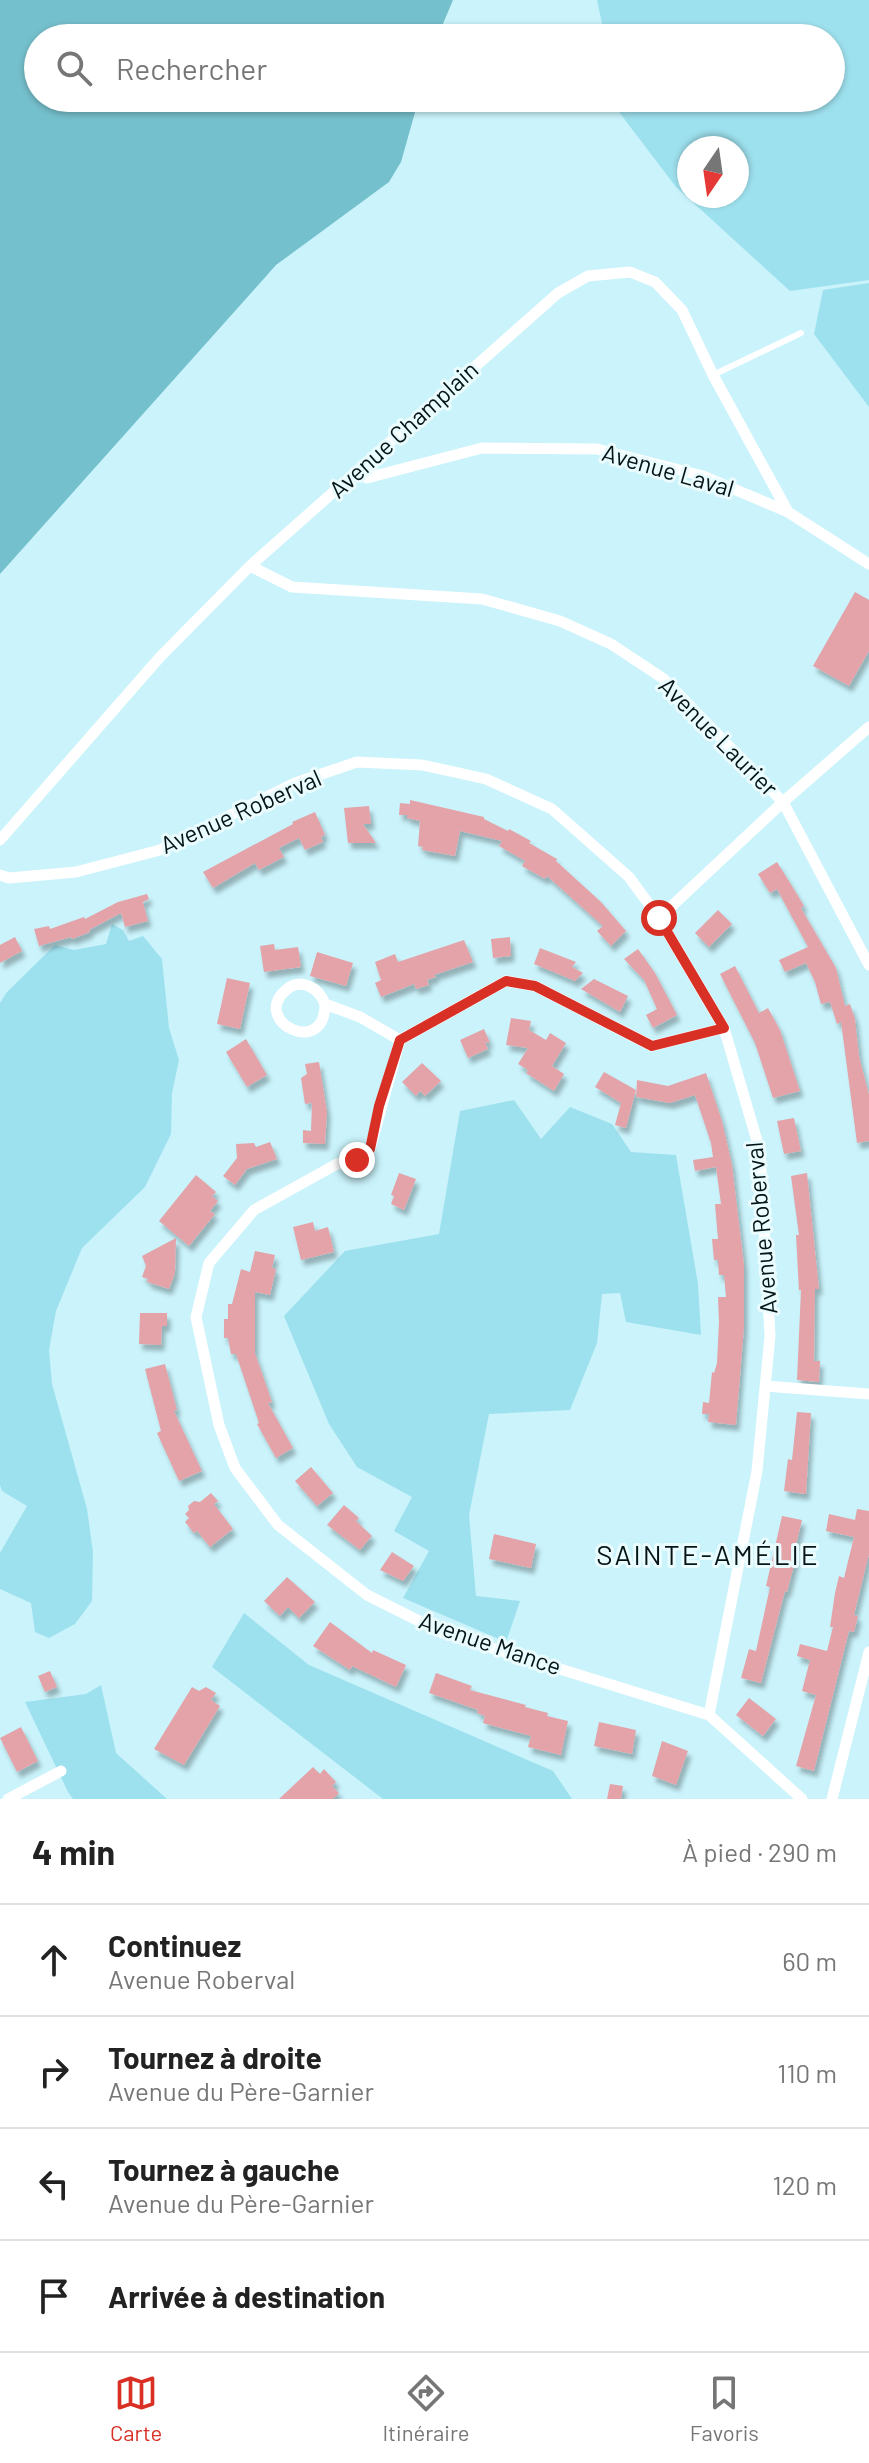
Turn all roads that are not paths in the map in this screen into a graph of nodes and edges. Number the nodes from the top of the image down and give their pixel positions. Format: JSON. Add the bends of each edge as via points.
{"nodes":[{"id":1,"x":801,"y":333,"type":"dead end"},
{"id":2,"x":713,"y":375,"type":"junction"},
{"id":3,"x":358,"y":471,"type":"junction"},
{"id":4,"x":788,"y":512,"type":"junction"},
{"id":5,"x":869,"y":564,"type":"edge"},
{"id":6,"x":250,"y":566,"type":"junction"},
{"id":7,"x":869,"y":727,"type":"edge"},
{"id":8,"x":783,"y":802,"type":"junction"},
{"id":9,"x":0,"y":840,"type":"edge"},
{"id":10,"x":0,"y":875,"type":"edge"},
{"id":11,"x":659,"y":918,"type":"junction"},
{"id":12,"x":869,"y":965,"type":"edge"},
{"id":13,"x":325,"y":1004,"type":"junction"},
{"id":14,"x":724,"y":1028,"type":"junction"},
{"id":15,"x":400,"y":1040,"type":"junction"},
{"id":16,"x":765,"y":1386,"type":"junction"},
{"id":17,"x":869,"y":1394,"type":"edge"},
{"id":18,"x":869,"y":1652,"type":"edge"},
{"id":19,"x":709,"y":1715,"type":"junction"},
{"id":20,"x":61,"y":1771,"type":"dead end"},
{"id":21,"x":8,"y":1799,"type":"edge"},
{"id":22,"x":802,"y":1799,"type":"edge"},
{"id":23,"x":832,"y":1799,"type":"edge"}],
"edges":[{"from":1,"to":2,"type":"lane"},
{"from":2,"to":3,"type":"street","name":"Avenue Champlain","via":[[682,310],[655,282],[630,272],[588,276],[558,293]]},
{"from":2,"to":4,"type":"street","name":"Avenue Champlain"},
{"from":3,"to":4,"type":"street","name":"Avenue Laval","via":[[367,478],[482,448],[597,449],[703,476]]},
{"from":3,"to":6,"type":"street","name":"Avenue Champlain"},
{"from":4,"to":5,"type":"street","name":"Avenue Laval"},
{"from":6,"to":8,"type":"street","name":"Avenue Laurier","via":[[292,587],[482,599],[573,627],[611,644],[664,679]]},
{"from":6,"to":9,"type":"street","name":"Avenue Champlain","via":[[160,657]]},
{"from":7,"to":8,"type":"street"},
{"from":8,"to":11,"type":"street"},
{"from":8,"to":12,"type":"street","name":"Avenue Laurier"},
{"from":10,"to":11,"type":"street","name":"Avenue Roberval","via":[[76,872],[160,850],[295,783],[357,762],[422,765],[486,779],[552,809],[629,877]]},
{"from":11,"to":14,"type":"street","name":"Avenue Roberval"},
{"from":13,"to":13,"type":"street","via":[[306,985],[291,986],[280,996],[278,1013],[287,1028],[307,1032],[323,1018]]},
{"from":13,"to":15,"type":"street"},
{"from":14,"to":15,"type":"street","via":[[652,1046],[535,986],[506,981]]},
{"from":14,"to":16,"type":"street","name":"Avenue Roberval","via":[[760,1151],[770,1336]]},
{"from":15,"to":19,"type":"street","name":"Avenue Mance","via":[[370,1149],[254,1210],[209,1263],[196,1317],[219,1425],[235,1468],[278,1525],[367,1595],[443,1633]]},
{"from":16,"to":17,"type":"street"},
{"from":16,"to":19,"type":"street","name":"Avenue Roberval","via":[[757,1471]]},
{"from":18,"to":23,"type":"street"},
{"from":19,"to":22,"type":"street","name":"Avenue Mance"},
{"from":20,"to":21,"type":"street"}]}
